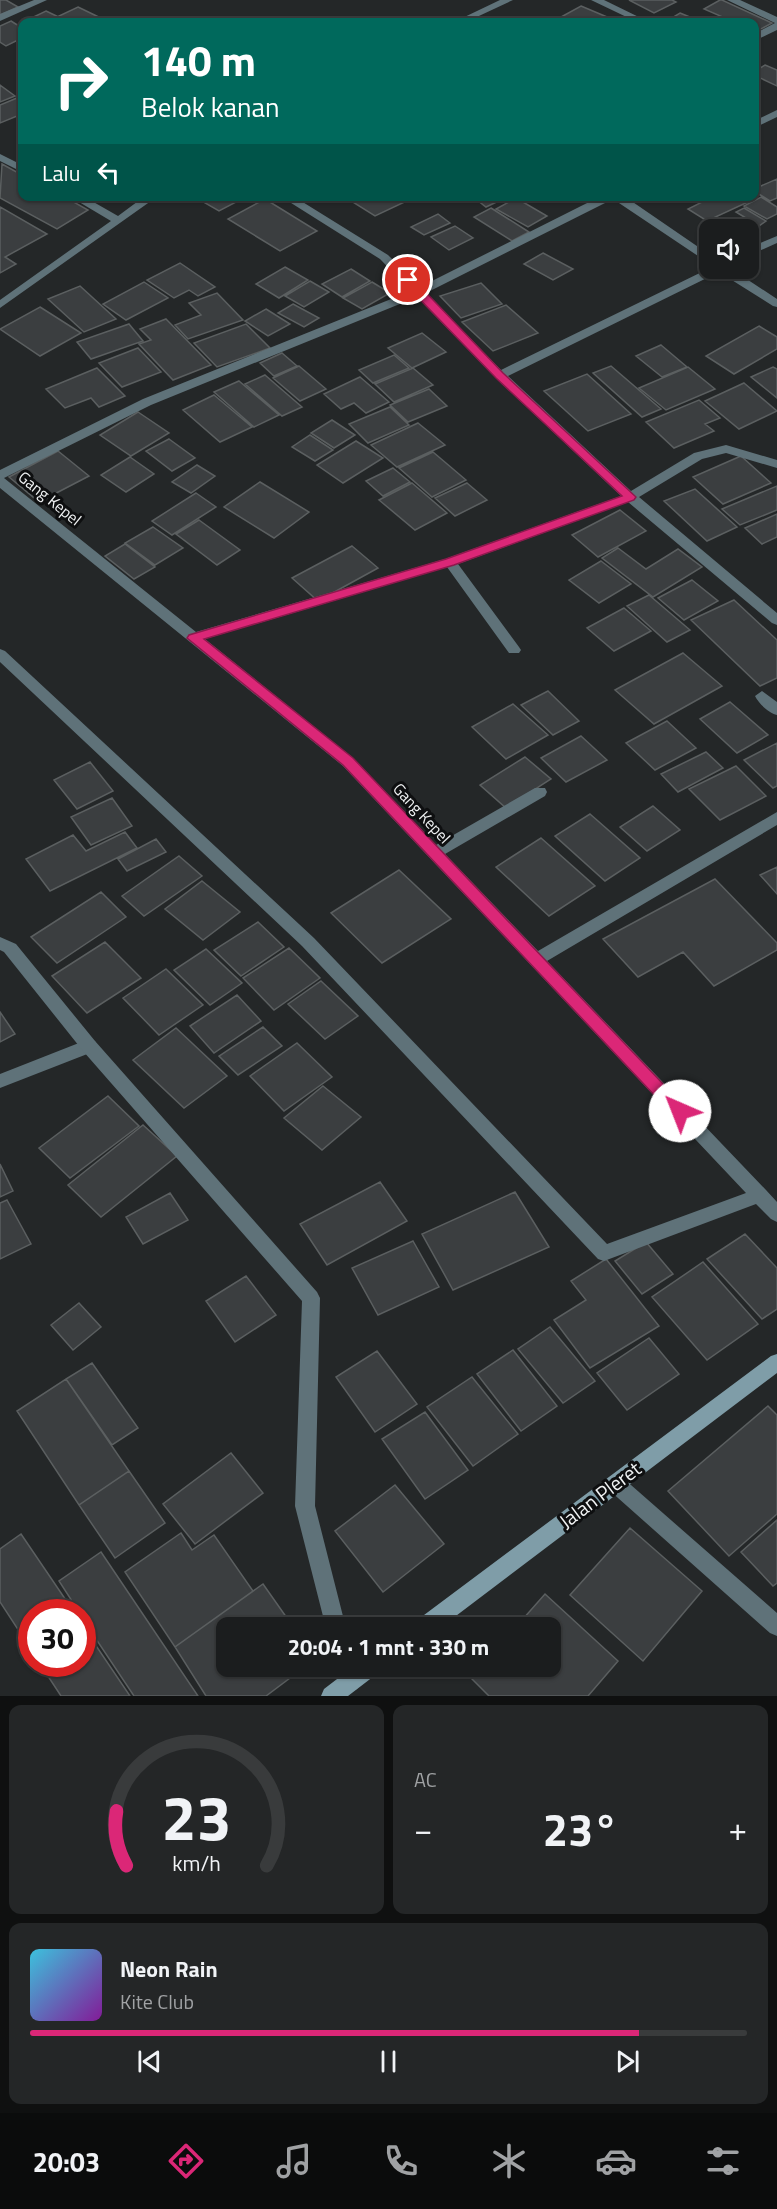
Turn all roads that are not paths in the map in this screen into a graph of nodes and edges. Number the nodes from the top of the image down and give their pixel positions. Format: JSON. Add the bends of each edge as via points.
{"nodes":[{"id":1,"x":42,"y":0,"type":"edge"},
{"id":2,"x":508,"y":0,"type":"edge"},
{"id":3,"x":596,"y":0,"type":"edge"},
{"id":4,"x":732,"y":0,"type":"edge"},
{"id":5,"x":0,"y":18,"type":"edge"},
{"id":6,"x":468,"y":18,"type":"edge"},
{"id":7,"x":635,"y":18,"type":"edge"},
{"id":8,"x":777,"y":21,"type":"edge"},
{"id":9,"x":777,"y":26,"type":"edge"},
{"id":10,"x":759,"y":35,"type":"edge"},
{"id":11,"x":777,"y":113,"type":"edge"},
{"id":12,"x":759,"y":122,"type":"edge"},
{"id":13,"x":0,"y":157,"type":"edge"},
{"id":14,"x":18,"y":167,"type":"edge"},
{"id":15,"x":83,"y":201,"type":"edge"},
{"id":16,"x":146,"y":201,"type":"edge"},
{"id":17,"x":293,"y":201,"type":"edge"},
{"id":18,"x":601,"y":201,"type":"edge"},
{"id":19,"x":623,"y":201,"type":"edge"},
{"id":20,"x":117,"y":220,"type":"junction"},
{"id":21,"x":777,"y":239,"type":"edge"},
{"id":22,"x":759,"y":248,"type":"edge"},
{"id":23,"x":699,"y":253,"type":"edge"},
{"id":24,"x":699,"y":278,"type":"edge"},
{"id":25,"x":737,"y":279,"type":"edge"},
{"id":26,"x":420,"y":292,"type":"junction"},
{"id":27,"x":777,"y":304,"type":"edge"},
{"id":28,"x":0,"y":305,"type":"edge"},
{"id":29,"x":500,"y":375,"type":"junction"},
{"id":30,"x":777,"y":464,"type":"edge"},
{"id":31,"x":0,"y":475,"type":"edge"},
{"id":32,"x":0,"y":481,"type":"edge"},
{"id":33,"x":630,"y":497,"type":"junction"},
{"id":34,"x":450,"y":562,"type":"junction"},
{"id":35,"x":777,"y":620,"type":"edge"},
{"id":36,"x":194,"y":638,"type":"junction"},
{"id":37,"x":514,"y":650,"type":"dead end"},
{"id":38,"x":0,"y":654,"type":"edge"},
{"id":39,"x":762,"y":696,"type":"dead end"},
{"id":40,"x":777,"y":710,"type":"edge"},
{"id":41,"x":540,"y":792,"type":"dead end"},
{"id":42,"x":777,"y":818,"type":"edge"},
{"id":43,"x":435,"y":853,"type":"junction"},
{"id":44,"x":0,"y":942,"type":"edge"},
{"id":45,"x":536,"y":960,"type":"junction"},
{"id":46,"x":89,"y":1046,"type":"junction"},
{"id":47,"x":0,"y":1081,"type":"edge"},
{"id":48,"x":760,"y":1195,"type":"junction"},
{"id":49,"x":777,"y":1214,"type":"edge"},
{"id":50,"x":777,"y":1362,"type":"edge"},
{"id":51,"x":616,"y":1484,"type":"junction"},
{"id":52,"x":333,"y":1617,"type":"edge"},
{"id":53,"x":438,"y":1617,"type":"edge"},
{"id":54,"x":777,"y":1626,"type":"edge"},
{"id":55,"x":346,"y":1677,"type":"edge"},
{"id":56,"x":331,"y":1696,"type":"edge"}],
"edges":[{"from":1,"to":5,"type":"street"},
{"from":2,"to":6,"type":"street"},
{"from":3,"to":7,"type":"street"},
{"from":4,"to":8,"type":"street"},
{"from":9,"to":10,"type":"street"},
{"from":11,"to":12,"type":"street"},
{"from":13,"to":14,"type":"street"},
{"from":15,"to":20,"type":"street"},
{"from":16,"to":20,"type":"street"},
{"from":17,"to":26,"type":"street","via":[[384,257]]},
{"from":18,"to":26,"type":"street"},
{"from":19,"to":23,"type":"street"},
{"from":20,"to":28,"type":"street"},
{"from":21,"to":22,"type":"street"},
{"from":24,"to":29,"type":"street"},
{"from":25,"to":27,"type":"street"},
{"from":26,"to":29,"type":"street"},
{"from":26,"to":31,"type":"street","via":[[147,402]]},
{"from":29,"to":33,"type":"street"},
{"from":30,"to":33,"type":"street","via":[[740,451],[716,451],[698,456]]},
{"from":32,"to":36,"type":"street","name":"Gang Kepel"},
{"from":33,"to":34,"type":"street"},
{"from":33,"to":35,"type":"street"},
{"from":34,"to":36,"type":"street"},
{"from":34,"to":37,"type":"street"},
{"from":36,"to":43,"type":"street","name":"Gang Kepel","via":[[348,762]]},
{"from":38,"to":48,"type":"street","via":[[308,942],[604,1253]]},
{"from":39,"to":40,"type":"street"},
{"from":41,"to":43,"type":"street"},
{"from":42,"to":45,"type":"street"},
{"from":43,"to":45,"type":"street","name":"Gang Kepel"},
{"from":44,"to":46,"type":"street","via":[[10,948]]},
{"from":45,"to":48,"type":"street","name":"Gang Kepel"},
{"from":46,"to":47,"type":"street"},
{"from":46,"to":52,"type":"street","via":[[311,1298],[304,1506]]},
{"from":48,"to":49,"type":"street","name":"Gang Kepel"},
{"from":50,"to":51,"type":"main road","name":"Jalan Pleret"},
{"from":51,"to":53,"type":"main road","name":"Jalan Pleret"},
{"from":51,"to":54,"type":"street"},
{"from":55,"to":56,"type":"main road"}]}
